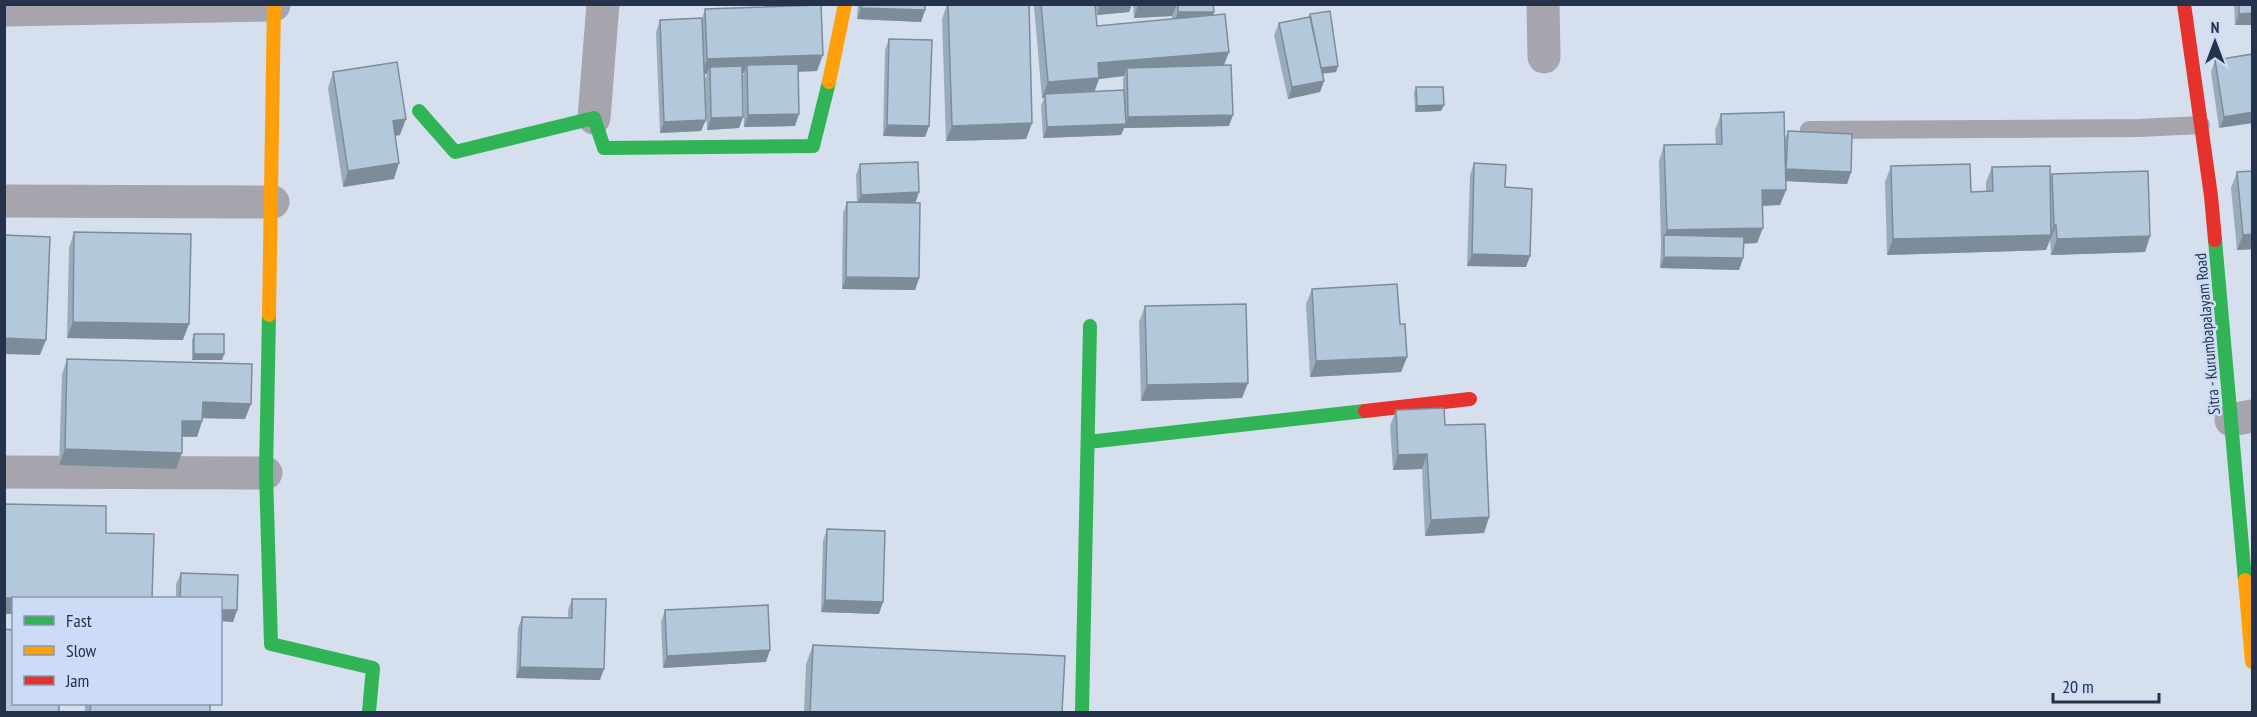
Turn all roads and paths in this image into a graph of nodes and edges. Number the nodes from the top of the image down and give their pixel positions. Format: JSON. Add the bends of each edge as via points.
{"nodes":[{"id":1,"x":603,"y":4,"type":"edge"},
{"id":2,"x":845,"y":4,"type":"edge"},
{"id":3,"x":1543,"y":4,"type":"edge"},
{"id":4,"x":2184,"y":4,"type":"edge"},
{"id":5,"x":274,"y":5,"type":"edge"},
{"id":6,"x":4,"y":10,"type":"edge"},
{"id":7,"x":1544,"y":57,"type":"dead end"},
{"id":8,"x":419,"y":111,"type":"dead end"},
{"id":9,"x":594,"y":118,"type":"junction"},
{"id":10,"x":2201,"y":125,"type":"junction"},
{"id":11,"x":1809,"y":130,"type":"edge"},
{"id":12,"x":4,"y":201,"type":"edge"},
{"id":13,"x":273,"y":202,"type":"junction"},
{"id":14,"x":1090,"y":326,"type":"dead end"},
{"id":15,"x":1470,"y":399,"type":"dead end"},
{"id":16,"x":2242,"y":418,"type":"edge"},
{"id":17,"x":1088,"y":442,"type":"junction"},
{"id":18,"x":4,"y":472,"type":"edge"},
{"id":19,"x":266,"y":473,"type":"junction"},
{"id":20,"x":2253,"y":662,"type":"edge"},
{"id":21,"x":369,"y":712,"type":"edge"},
{"id":22,"x":1082,"y":712,"type":"edge"}],
"edges":[{"from":1,"to":9,"type":"street"},
{"from":2,"to":9,"type":"street","via":[[813,146],[604,148]]},
{"from":3,"to":7,"type":"street"},
{"from":4,"to":10,"type":"street","name":"Sitra - Kurumbapalayam Road"},
{"from":5,"to":6,"type":"street"},
{"from":5,"to":13,"type":"street"},
{"from":8,"to":9,"type":"street","via":[[455,152]]},
{"from":10,"to":11,"type":"lane"},
{"from":10,"to":16,"type":"street","name":"Sitra - Kurumbapalayam Road"},
{"from":12,"to":13,"type":"street"},
{"from":13,"to":19,"type":"street"},
{"from":14,"to":17,"type":"street"},
{"from":15,"to":17,"type":"street"},
{"from":16,"to":20,"type":"street","name":"Sitra - Kurumbapalayam Road"},
{"from":17,"to":22,"type":"street"},
{"from":18,"to":19,"type":"street"},
{"from":19,"to":21,"type":"street","via":[[271,644],[374,668]]}]}
